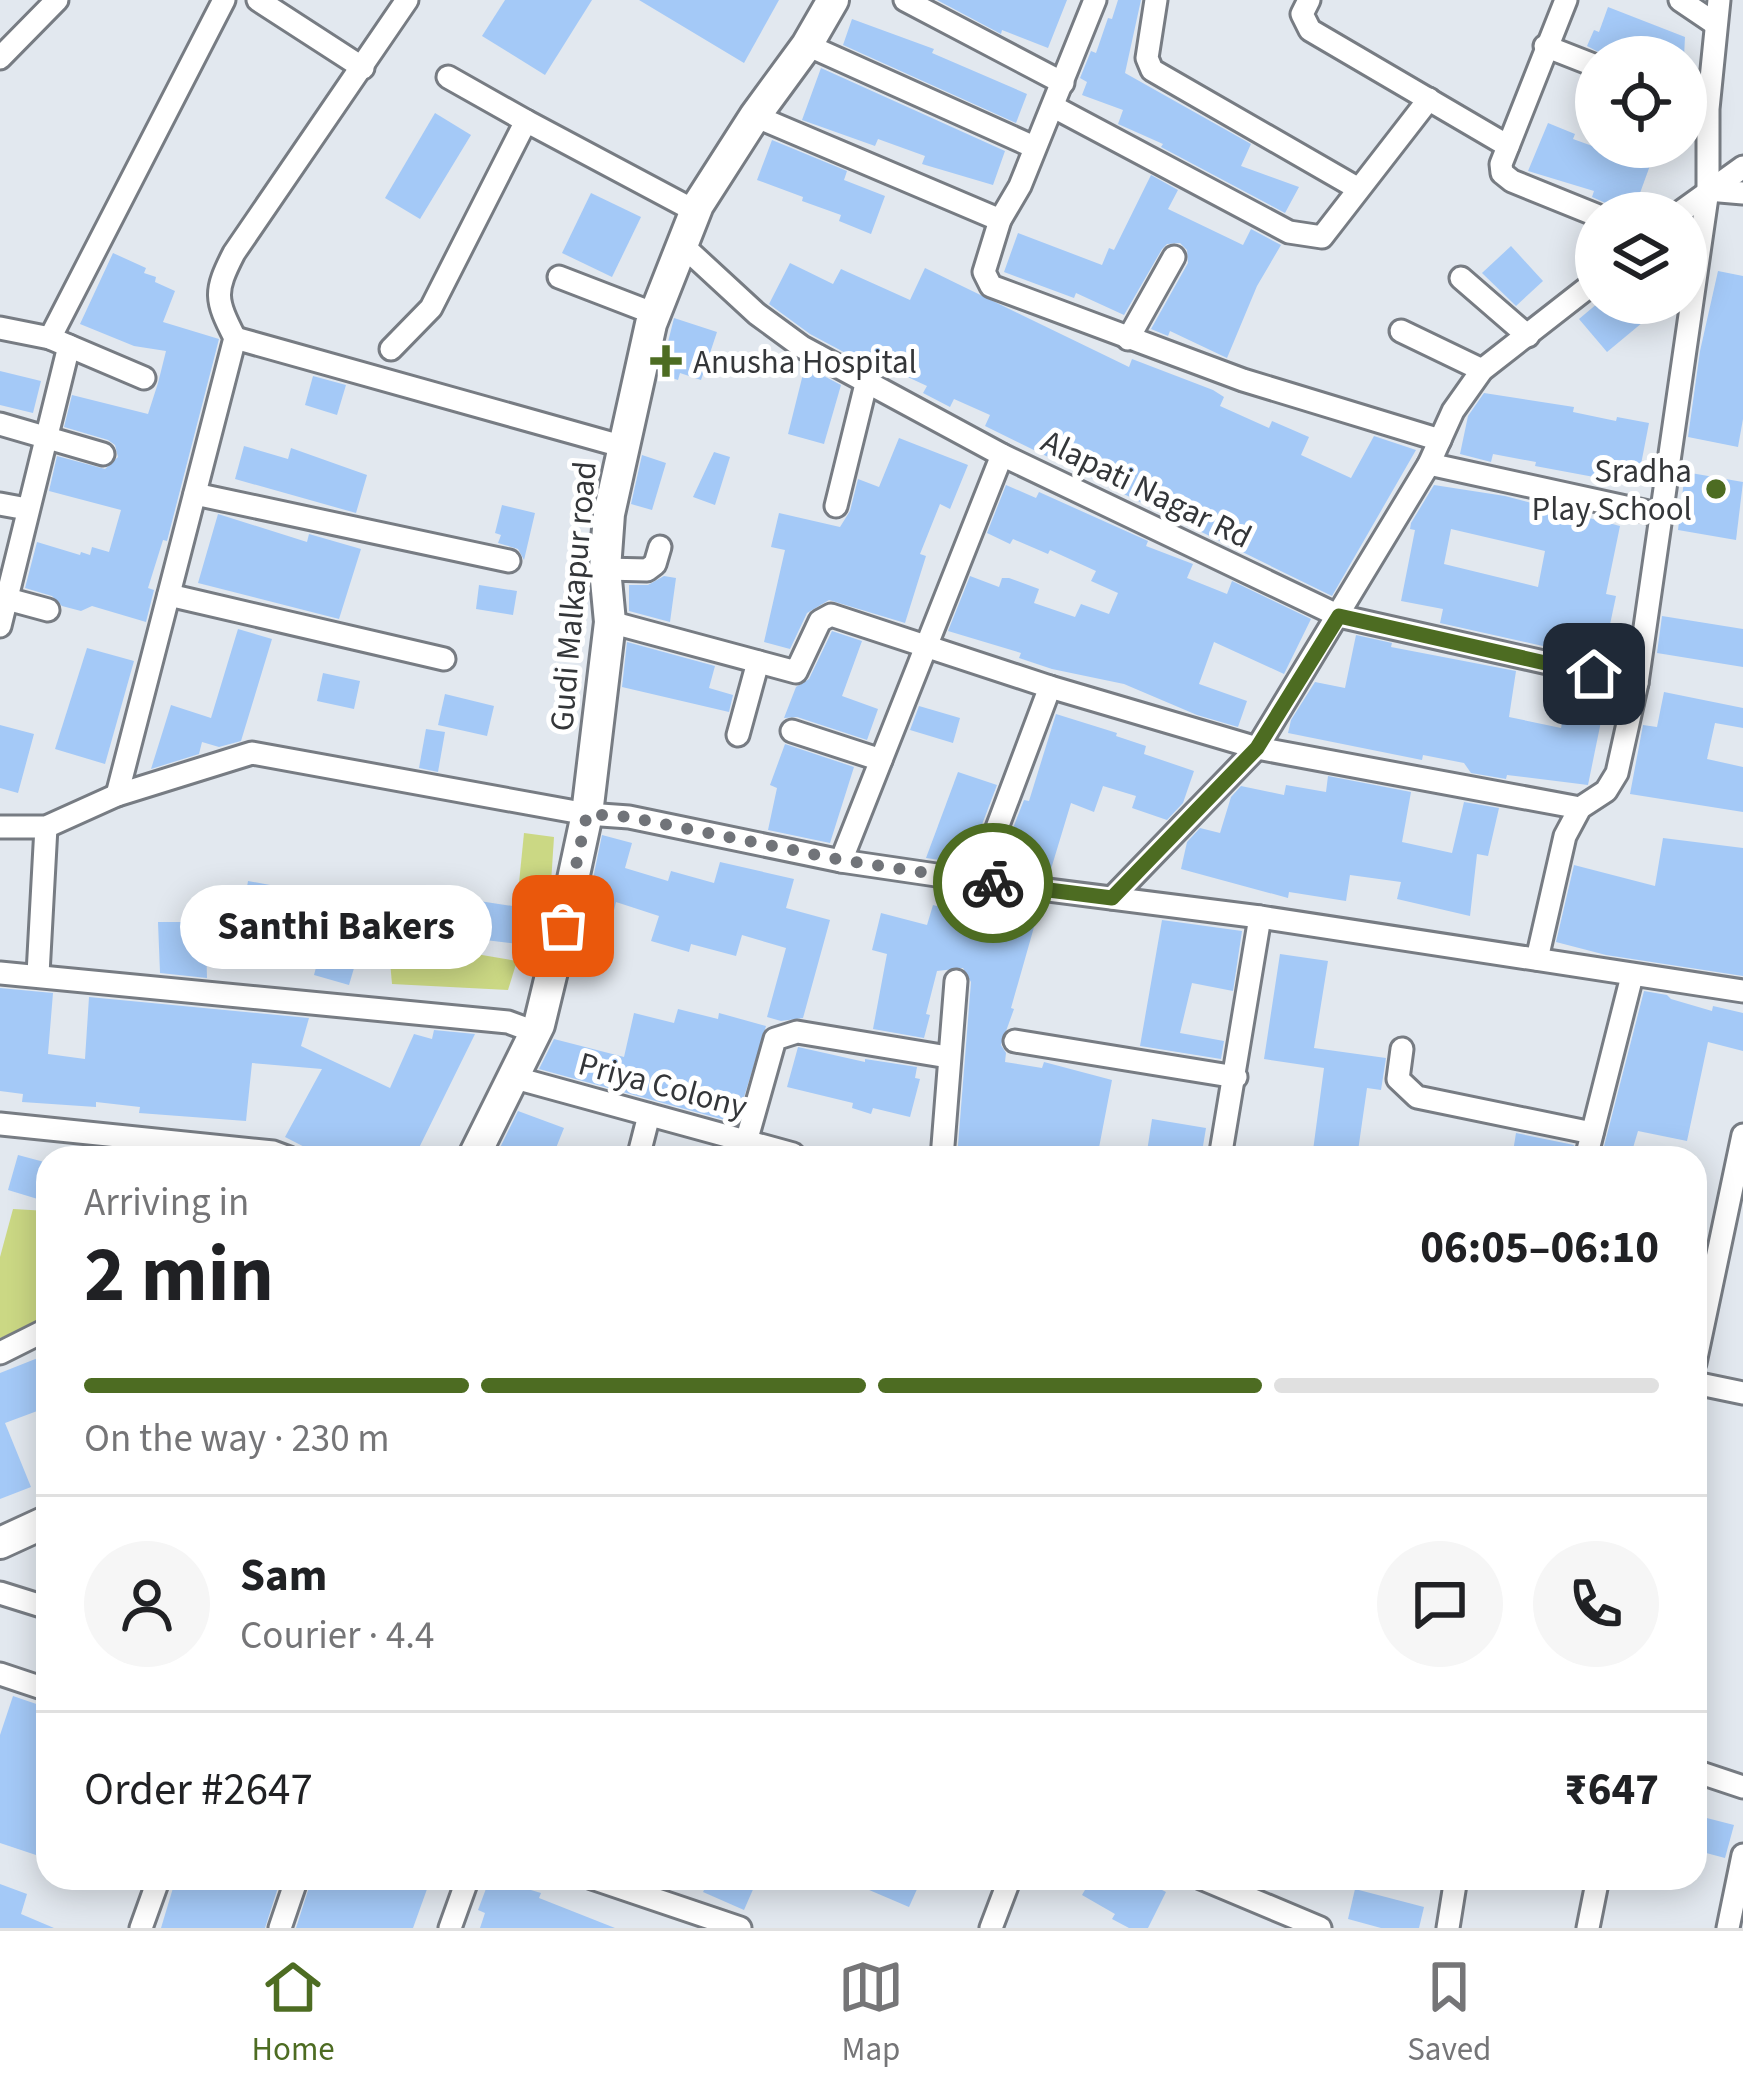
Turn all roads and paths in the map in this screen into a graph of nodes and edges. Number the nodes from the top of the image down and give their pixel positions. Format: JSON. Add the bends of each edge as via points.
{"nodes":[{"id":1,"x":57,"y":0,"type":"edge"},
{"id":2,"x":224,"y":0,"type":"edge"},
{"id":3,"x":258,"y":0,"type":"edge"},
{"id":4,"x":407,"y":0,"type":"edge"},
{"id":5,"x":833,"y":0,"type":"edge"},
{"id":6,"x":905,"y":0,"type":"edge"},
{"id":7,"x":1095,"y":0,"type":"edge"},
{"id":8,"x":1156,"y":0,"type":"edge"},
{"id":9,"x":1309,"y":0,"type":"edge"},
{"id":10,"x":1566,"y":0,"type":"edge"},
{"id":11,"x":1681,"y":0,"type":"edge"},
{"id":12,"x":1719,"y":0,"type":"edge"},
{"id":13,"x":1714,"y":23,"type":"junction"},
{"id":14,"x":807,"y":45,"type":"junction"},
{"id":15,"x":1545,"y":46,"type":"junction"},
{"id":16,"x":0,"y":58,"type":"edge"},
{"id":17,"x":1575,"y":58,"type":"edge"},
{"id":18,"x":363,"y":68,"type":"junction"},
{"id":19,"x":448,"y":77,"type":"dead end"},
{"id":20,"x":1063,"y":83,"type":"junction"},
{"id":21,"x":1430,"y":99,"type":"junction"},
{"id":22,"x":1054,"y":107,"type":"junction"},
{"id":23,"x":1708,"y":109,"type":"joint"},
{"id":24,"x":755,"y":116,"type":"junction"},
{"id":25,"x":526,"y":121,"type":"junction"},
{"id":26,"x":1508,"y":146,"type":"junction"},
{"id":27,"x":1034,"y":147,"type":"junction"},
{"id":28,"x":1743,"y":167,"type":"edge"},
{"id":29,"x":1357,"y":188,"type":"junction"},
{"id":30,"x":1708,"y":190,"type":"junction"},
{"id":31,"x":1705,"y":192,"type":"edge"},
{"id":32,"x":1743,"y":193,"type":"edge"},
{"id":33,"x":1575,"y":206,"type":"edge"},
{"id":34,"x":695,"y":211,"type":"junction"},
{"id":35,"x":1000,"y":220,"type":"junction"},
{"id":36,"x":680,"y":243,"type":"junction"},
{"id":37,"x":1174,"y":257,"type":"dead end"},
{"id":38,"x":559,"y":277,"type":"dead end"},
{"id":39,"x":1461,"y":278,"type":"dead end"},
{"id":40,"x":1575,"y":297,"type":"edge"},
{"id":41,"x":655,"y":314,"type":"junction"},
{"id":42,"x":0,"y":328,"type":"edge"},
{"id":43,"x":1401,"y":331,"type":"dead end"},
{"id":44,"x":1528,"y":336,"type":"junction"},
{"id":45,"x":236,"y":338,"type":"junction"},
{"id":46,"x":1128,"y":339,"type":"junction"},
{"id":47,"x":59,"y":342,"type":"junction"},
{"id":48,"x":391,"y":349,"type":"dead end"},
{"id":49,"x":1482,"y":370,"type":"junction"},
{"id":50,"x":143,"y":378,"type":"dead end"},
{"id":51,"x":867,"y":380,"type":"junction"},
{"id":52,"x":0,"y":424,"type":"edge"},
{"id":53,"x":46,"y":438,"type":"junction"},
{"id":54,"x":1440,"y":440,"type":"junction"},
{"id":55,"x":621,"y":446,"type":"junction"},
{"id":56,"x":103,"y":454,"type":"dead end"},
{"id":57,"x":1002,"y":455,"type":"junction"},
{"id":58,"x":1429,"y":464,"type":"junction"},
{"id":59,"x":195,"y":494,"type":"junction"},
{"id":60,"x":0,"y":504,"type":"edge"},
{"id":61,"x":836,"y":506,"type":"dead end"},
{"id":62,"x":27,"y":509,"type":"junction"},
{"id":63,"x":1662,"y":515,"type":"junction"},
{"id":64,"x":660,"y":547,"type":"dead end"},
{"id":65,"x":509,"y":561,"type":"dead end"},
{"id":66,"x":605,"y":568,"type":"junction"},
{"id":67,"x":169,"y":595,"type":"junction"},
{"id":68,"x":3,"y":598,"type":"edge"},
{"id":69,"x":48,"y":610,"type":"dead end"},
{"id":70,"x":1339,"y":616,"type":"junction"},
{"id":71,"x":610,"y":622,"type":"junction"},
{"id":72,"x":0,"y":626,"type":"edge"},
{"id":73,"x":926,"y":648,"type":"junction"},
{"id":74,"x":444,"y":659,"type":"dead end"},
{"id":75,"x":758,"y":662,"type":"junction"},
{"id":76,"x":1636,"y":683,"type":"junction"},
{"id":77,"x":1050,"y":687,"type":"junction"},
{"id":78,"x":792,"y":731,"type":"dead end"},
{"id":79,"x":738,"y":736,"type":"dead end"},
{"id":80,"x":1257,"y":748,"type":"junction"},
{"id":81,"x":881,"y":760,"type":"junction"},
{"id":82,"x":117,"y":795,"type":"junction"},
{"id":83,"x":1580,"y":808,"type":"junction"},
{"id":84,"x":587,"y":814,"type":"junction"},
{"id":85,"x":0,"y":827,"type":"edge"},
{"id":86,"x":46,"y":827,"type":"junction"},
{"id":87,"x":842,"y":860,"type":"junction"},
{"id":88,"x":976,"y":881,"type":"junction"},
{"id":89,"x":1112,"y":898,"type":"junction"},
{"id":90,"x":1260,"y":917,"type":"junction"},
{"id":91,"x":1537,"y":959,"type":"junction"},
{"id":92,"x":0,"y":973,"type":"edge"},
{"id":93,"x":38,"y":974,"type":"junction"},
{"id":94,"x":1632,"y":976,"type":"junction"},
{"id":95,"x":956,"y":981,"type":"dead end"},
{"id":96,"x":1743,"y":992,"type":"edge"},
{"id":97,"x":535,"y":1032,"type":"junction"},
{"id":98,"x":1015,"y":1041,"type":"dead end"},
{"id":99,"x":1402,"y":1049,"type":"dead end"},
{"id":100,"x":949,"y":1057,"type":"junction"},
{"id":101,"x":512,"y":1077,"type":"junction"},
{"id":102,"x":1236,"y":1077,"type":"junction"},
{"id":103,"x":649,"y":1115,"type":"junction"},
{"id":104,"x":0,"y":1124,"type":"edge"},
{"id":105,"x":1592,"y":1132,"type":"junction"},
{"id":106,"x":1743,"y":1135,"type":"edge"},
{"id":107,"x":746,"y":1142,"type":"junction"},
{"id":108,"x":190,"y":1146,"type":"edge"},
{"id":109,"x":479,"y":1146,"type":"edge"},
{"id":110,"x":641,"y":1146,"type":"edge"},
{"id":111,"x":762,"y":1146,"type":"edge"},
{"id":112,"x":943,"y":1146,"type":"edge"},
{"id":113,"x":1222,"y":1146,"type":"edge"},
{"id":114,"x":1589,"y":1146,"type":"edge"},
{"id":115,"x":1707,"y":1307,"type":"edge"},
{"id":116,"x":36,"y":1335,"type":"edge"},
{"id":117,"x":0,"y":1353,"type":"edge"},
{"id":118,"x":1707,"y":1386,"type":"edge"},
{"id":119,"x":1743,"y":1393,"type":"edge"},
{"id":120,"x":36,"y":1527,"type":"edge"},
{"id":121,"x":0,"y":1543,"type":"edge"},
{"id":122,"x":0,"y":1593,"type":"edge"},
{"id":123,"x":36,"y":1604,"type":"edge"},
{"id":124,"x":2,"y":1682,"type":"edge"},
{"id":125,"x":36,"y":1688,"type":"edge"},
{"id":126,"x":1707,"y":1775,"type":"edge"},
{"id":127,"x":1743,"y":1787,"type":"edge"},
{"id":128,"x":1743,"y":1856,"type":"edge"},
{"id":129,"x":154,"y":1890,"type":"edge"},
{"id":130,"x":293,"y":1890,"type":"edge"},
{"id":131,"x":464,"y":1890,"type":"edge"},
{"id":132,"x":628,"y":1890,"type":"edge"},
{"id":133,"x":1005,"y":1890,"type":"edge"},
{"id":134,"x":1230,"y":1890,"type":"edge"},
{"id":135,"x":1454,"y":1890,"type":"edge"},
{"id":136,"x":1596,"y":1890,"type":"edge"},
{"id":137,"x":667,"y":1903,"type":"junction"},
{"id":138,"x":140,"y":1928,"type":"edge"},
{"id":139,"x":280,"y":1928,"type":"edge"},
{"id":140,"x":450,"y":1928,"type":"edge"},
{"id":141,"x":659,"y":1928,"type":"edge"},
{"id":142,"x":740,"y":1928,"type":"edge"},
{"id":143,"x":991,"y":1928,"type":"edge"},
{"id":144,"x":1320,"y":1928,"type":"edge"},
{"id":145,"x":1448,"y":1928,"type":"edge"},
{"id":146,"x":1588,"y":1928,"type":"edge"},
{"id":147,"x":1728,"y":1928,"type":"edge"}],
"edges":[{"from":1,"to":16,"type":"street"},
{"from":2,"to":47,"type":"street"},
{"from":3,"to":18,"type":"street"},
{"from":4,"to":18,"type":"street"},
{"from":5,"to":14,"type":"street","name":"Gudi Malkapur road"},
{"from":6,"to":20,"type":"street"},
{"from":7,"to":20,"type":"street"},
{"from":8,"to":29,"type":"street","via":[[1152,70]]},
{"from":9,"to":21,"type":"street","via":[[1302,14],[1310,30]]},
{"from":10,"to":15,"type":"street"},
{"from":11,"to":13,"type":"street"},
{"from":12,"to":13,"type":"street"},
{"from":13,"to":23,"type":"street"},
{"from":14,"to":24,"type":"street","name":"Gudi Malkapur road"},
{"from":14,"to":27,"type":"street"},
{"from":15,"to":17,"type":"street"},
{"from":15,"to":26,"type":"street"},
{"from":18,"to":45,"type":"street","via":[[217,286]]},
{"from":19,"to":25,"type":"street"},
{"from":20,"to":22,"type":"street"},
{"from":21,"to":26,"type":"street"},
{"from":21,"to":29,"type":"street"},
{"from":22,"to":27,"type":"street"},
{"from":22,"to":29,"type":"street","via":[[1311,238],[1322,237]]},
{"from":23,"to":30,"type":"street"},
{"from":24,"to":34,"type":"street","name":"Gudi Malkapur road"},
{"from":24,"to":35,"type":"street"},
{"from":25,"to":34,"type":"street"},
{"from":25,"to":48,"type":"street","via":[[431,308]]},
{"from":26,"to":33,"type":"street","via":[[1502,173]]},
{"from":27,"to":35,"type":"street"},
{"from":28,"to":30,"type":"street"},
{"from":30,"to":31,"type":"street"},
{"from":30,"to":32,"type":"street"},
{"from":30,"to":63,"type":"street"},
{"from":34,"to":36,"type":"street","name":"Gudi Malkapur road"},
{"from":35,"to":46,"type":"street","via":[[984,272],[991,286]]},
{"from":36,"to":41,"type":"street","name":"Gudi Malkapur road"},
{"from":36,"to":51,"type":"street","name":"Alapati Nagar Rd","via":[[780,332]]},
{"from":37,"to":46,"type":"street"},
{"from":38,"to":41,"type":"street"},
{"from":39,"to":44,"type":"street"},
{"from":40,"to":44,"type":"street"},
{"from":41,"to":55,"type":"street","name":"Gudi Malkapur road"},
{"from":42,"to":47,"type":"street"},
{"from":43,"to":49,"type":"street"},
{"from":44,"to":49,"type":"street"},
{"from":45,"to":55,"type":"street"},
{"from":45,"to":59,"type":"street"},
{"from":46,"to":54,"type":"street"},
{"from":47,"to":50,"type":"street"},
{"from":47,"to":53,"type":"street"},
{"from":49,"to":54,"type":"street"},
{"from":51,"to":57,"type":"street","name":"Alapati Nagar Rd"},
{"from":51,"to":61,"type":"street"},
{"from":52,"to":53,"type":"street"},
{"from":53,"to":56,"type":"street"},
{"from":53,"to":62,"type":"street"},
{"from":54,"to":58,"type":"street"},
{"from":55,"to":66,"type":"street","name":"Gudi Malkapur road"},
{"from":57,"to":70,"type":"street","name":"Alapati Nagar Rd"},
{"from":57,"to":73,"type":"street"},
{"from":58,"to":63,"type":"street"},
{"from":58,"to":70,"type":"street"},
{"from":59,"to":65,"type":"street"},
{"from":59,"to":67,"type":"street"},
{"from":60,"to":62,"type":"street"},
{"from":62,"to":68,"type":"street"},
{"from":63,"to":76,"type":"street"},
{"from":64,"to":66,"type":"street","via":[[647,570]]},
{"from":66,"to":71,"type":"street","name":"Gudi Malkapur road"},
{"from":67,"to":74,"type":"street"},
{"from":67,"to":82,"type":"street"},
{"from":68,"to":69,"type":"street"},
{"from":68,"to":72,"type":"street"},
{"from":70,"to":76,"type":"street","name":"Alapati Nagar Rd"},
{"from":70,"to":80,"type":"street"},
{"from":71,"to":75,"type":"street"},
{"from":71,"to":84,"type":"street","name":"Gudi Malkapur road"},
{"from":73,"to":75,"type":"street","via":[[831,614],[796,672]]},
{"from":73,"to":77,"type":"street"},
{"from":73,"to":81,"type":"street"},
{"from":75,"to":79,"type":"street"},
{"from":76,"to":83,"type":"street","via":[[1617,773]]},
{"from":77,"to":80,"type":"street"},
{"from":77,"to":88,"type":"street"},
{"from":78,"to":81,"type":"street"},
{"from":80,"to":83,"type":"street"},
{"from":80,"to":89,"type":"street"},
{"from":81,"to":87,"type":"street"},
{"from":82,"to":84,"type":"street","via":[[252,753]]},
{"from":82,"to":86,"type":"street"},
{"from":83,"to":91,"type":"street","via":[[1565,836]]},
{"from":84,"to":87,"type":"street"},
{"from":84,"to":97,"type":"street","name":"Gudi Malkapur road"},
{"from":85,"to":86,"type":"street"},
{"from":86,"to":93,"type":"street"},
{"from":87,"to":88,"type":"street"},
{"from":88,"to":89,"type":"street"},
{"from":89,"to":90,"type":"street"},
{"from":90,"to":91,"type":"street"},
{"from":90,"to":102,"type":"street"},
{"from":91,"to":94,"type":"street"},
{"from":92,"to":93,"type":"street"},
{"from":93,"to":97,"type":"street","via":[[508,1022]]},
{"from":94,"to":96,"type":"street"},
{"from":94,"to":105,"type":"street"},
{"from":95,"to":100,"type":"street"},
{"from":97,"to":101,"type":"street","name":"Gudi Malkapur road"},
{"from":98,"to":102,"type":"street"},
{"from":99,"to":105,"type":"street","via":[[1398,1079],[1417,1097]]},
{"from":100,"to":107,"type":"street","via":[[796,1032],[775,1039]]},
{"from":100,"to":112,"type":"street"},
{"from":101,"to":103,"type":"street","name":"Priya Colony"},
{"from":101,"to":109,"type":"street","name":"Gudi Malkapur road"},
{"from":102,"to":113,"type":"street"},
{"from":103,"to":107,"type":"street","name":"Priya Colony"},
{"from":103,"to":110,"type":"street"},
{"from":104,"to":108,"type":"street"},
{"from":105,"to":114,"type":"street"},
{"from":106,"to":115,"type":"street"},
{"from":107,"to":111,"type":"street","name":"Priya Colony"},
{"from":116,"to":117,"type":"street"},
{"from":118,"to":119,"type":"street"},
{"from":120,"to":121,"type":"street"},
{"from":122,"to":123,"type":"street"},
{"from":124,"to":125,"type":"street"},
{"from":126,"to":127,"type":"street"},
{"from":128,"to":147,"type":"street"},
{"from":129,"to":138,"type":"street"},
{"from":130,"to":139,"type":"street"},
{"from":131,"to":140,"type":"street"},
{"from":132,"to":137,"type":"street"},
{"from":133,"to":143,"type":"street"},
{"from":134,"to":144,"type":"street"},
{"from":135,"to":145,"type":"street"},
{"from":136,"to":146,"type":"street"},
{"from":137,"to":141,"type":"street"},
{"from":137,"to":142,"type":"street"}]}
